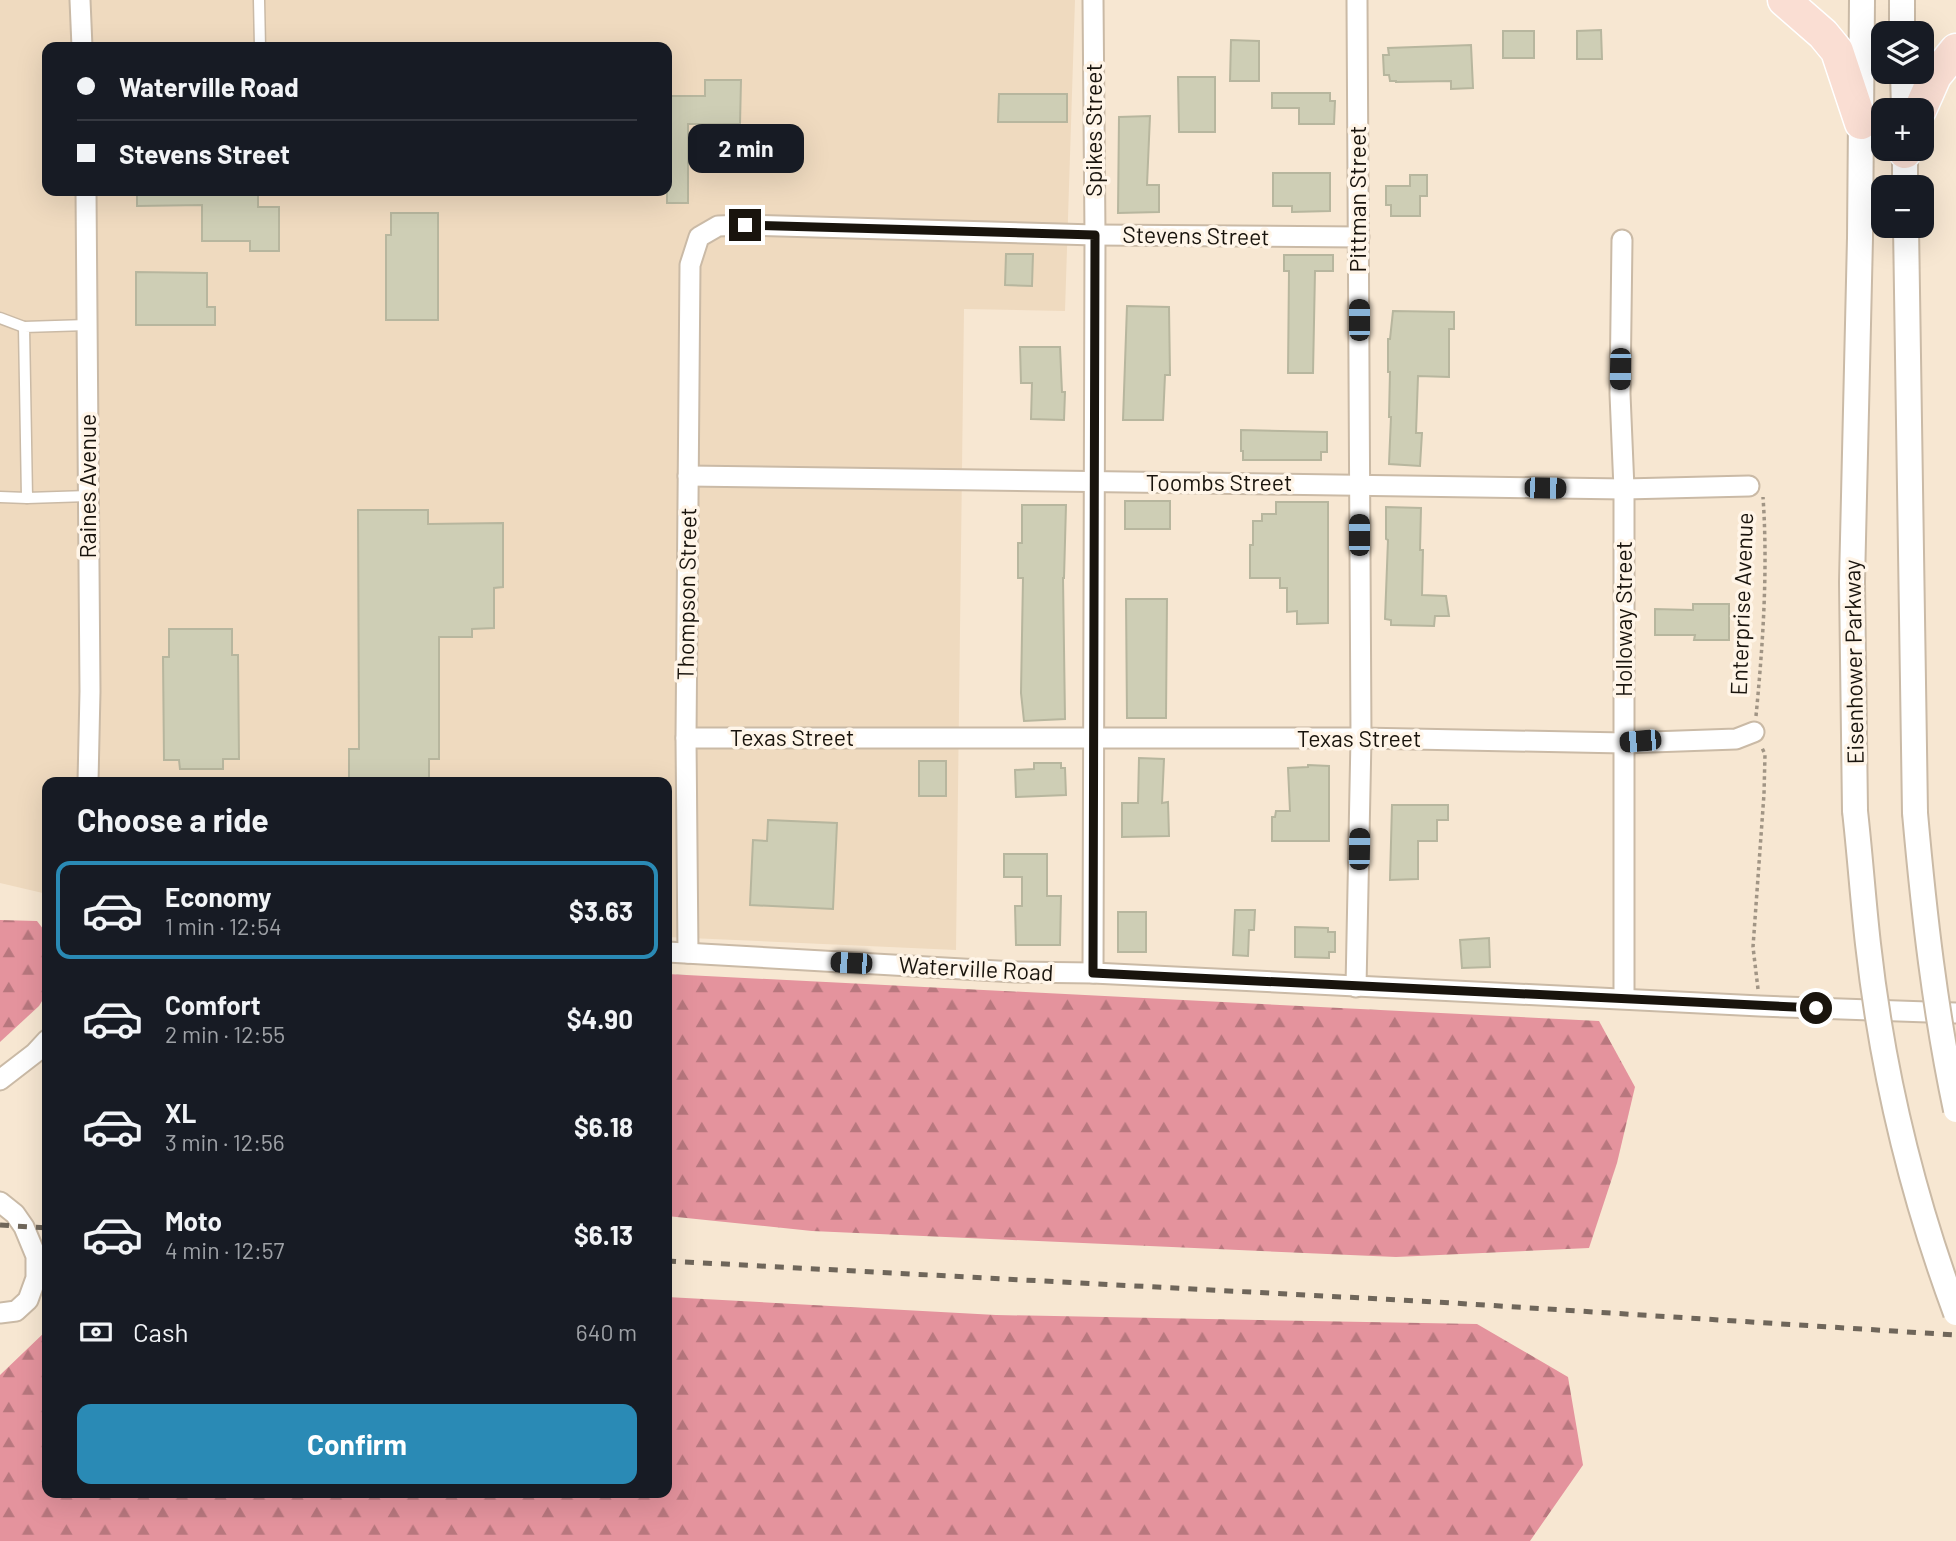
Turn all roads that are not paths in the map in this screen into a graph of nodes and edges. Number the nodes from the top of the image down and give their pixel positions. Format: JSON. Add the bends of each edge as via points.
{"nodes":[{"id":1,"x":80,"y":0,"type":"edge"},
{"id":2,"x":259,"y":0,"type":"edge"},
{"id":3,"x":1093,"y":0,"type":"edge"},
{"id":4,"x":1357,"y":0,"type":"edge"},
{"id":5,"x":1784,"y":0,"type":"edge"},
{"id":6,"x":1862,"y":0,"type":"edge"},
{"id":7,"x":1902,"y":0,"type":"edge"},
{"id":8,"x":1902,"y":21,"type":"edge"},
{"id":9,"x":82,"y":42,"type":"edge"},
{"id":10,"x":260,"y":42,"type":"edge"},
{"id":11,"x":1956,"y":50,"type":"edge"},
{"id":12,"x":1925,"y":98,"type":"edge"},
{"id":13,"x":1861,"y":123,"type":"junction"},
{"id":14,"x":86,"y":196,"type":"edge"},
{"id":15,"x":1095,"y":235,"type":"junction"},
{"id":16,"x":699,"y":237,"type":"joint"},
{"id":17,"x":1359,"y":237,"type":"junction"},
{"id":18,"x":1906,"y":238,"type":"edge"},
{"id":19,"x":1622,"y":240,"type":"dead end"},
{"id":20,"x":0,"y":318,"type":"edge"},
{"id":21,"x":88,"y":325,"type":"junction"},
{"id":22,"x":24,"y":327,"type":"junction"},
{"id":23,"x":688,"y":476,"type":"junction"},
{"id":24,"x":1093,"y":482,"type":"junction"},
{"id":25,"x":1359,"y":484,"type":"junction"},
{"id":26,"x":1749,"y":486,"type":"road end"},
{"id":27,"x":1624,"y":489,"type":"junction"},
{"id":28,"x":88,"y":496,"type":"junction"},
{"id":29,"x":0,"y":497,"type":"edge"},
{"id":30,"x":27,"y":498,"type":"junction"},
{"id":31,"x":1754,"y":732,"type":"road end"},
{"id":32,"x":686,"y":738,"type":"junction"},
{"id":33,"x":1361,"y":738,"type":"junction"},
{"id":34,"x":1093,"y":739,"type":"junction"},
{"id":35,"x":1624,"y":743,"type":"junction"},
{"id":36,"x":88,"y":777,"type":"edge"},
{"id":37,"x":672,"y":952,"type":"edge"},
{"id":38,"x":688,"y":953,"type":"junction"},
{"id":39,"x":1093,"y":973,"type":"junction"},
{"id":40,"x":1356,"y":987,"type":"junction"},
{"id":41,"x":1624,"y":998,"type":"junction"},
{"id":42,"x":1956,"y":1013,"type":"edge"},
{"id":43,"x":42,"y":1045,"type":"edge"},
{"id":44,"x":0,"y":1080,"type":"edge"},
{"id":45,"x":1956,"y":1110,"type":"edge"},
{"id":46,"x":0,"y":1202,"type":"edge"},
{"id":47,"x":0,"y":1313,"type":"edge"},
{"id":48,"x":1956,"y":1313,"type":"edge"}],
"edges":[{"from":1,"to":9,"type":"street"},
{"from":2,"to":10,"type":"lane"},
{"from":3,"to":15,"type":"street","name":"Spikes Street"},
{"from":4,"to":17,"type":"street","name":"Pittman Street"},
{"from":5,"to":13,"type":"main road","via":[[1837,51]]},
{"from":6,"to":13,"type":"street","name":"Eisenhower Parkway"},
{"from":7,"to":8,"type":"street"},
{"from":11,"to":12,"type":"main road","via":[[1935,76]]},
{"from":13,"to":48,"type":"street","name":"Eisenhower Parkway","bridge":true,"via":[[1852,582],[1855,811],[1868,946],[1886,1059],[1909,1162]]},
{"from":14,"to":21,"type":"street","name":"Raines Avenue"},
{"from":15,"to":16,"type":"street","name":"Stevens Street","via":[[745,225],[718,226]]},
{"from":15,"to":17,"type":"street","name":"Stevens Street"},
{"from":15,"to":24,"type":"street","name":"Spikes Street"},
{"from":16,"to":23,"type":"street","name":"Thompson Street","via":[[690,265]]},
{"from":17,"to":25,"type":"street","name":"Pittman Street"},
{"from":18,"to":45,"type":"street","bridge":true,"via":[[1914,813],[1934,999]]},
{"from":19,"to":27,"type":"street","name":"Holloway Street"},
{"from":20,"to":22,"type":"lane"},
{"from":21,"to":22,"type":"lane"},
{"from":21,"to":28,"type":"street","name":"Raines Avenue"},
{"from":22,"to":30,"type":"lane"},
{"from":23,"to":24,"type":"street","name":"Toombs Street"},
{"from":23,"to":32,"type":"street","name":"Thompson Street"},
{"from":24,"to":25,"type":"street","name":"Toombs Street"},
{"from":24,"to":34,"type":"street","name":"Spikes Street"},
{"from":25,"to":27,"type":"street","name":"Toombs Street"},
{"from":25,"to":33,"type":"street","name":"Pittman Street"},
{"from":26,"to":27,"type":"street","name":"Toombs Street"},
{"from":27,"to":35,"type":"street","name":"Holloway Street"},
{"from":28,"to":30,"type":"lane"},
{"from":28,"to":36,"type":"street","name":"Raines Avenue"},
{"from":29,"to":30,"type":"lane"},
{"from":31,"to":35,"type":"street","name":"Texas Street","via":[[1736,739]]},
{"from":32,"to":34,"type":"street","name":"Texas Street"},
{"from":32,"to":38,"type":"street","name":"Thompson Street"},
{"from":33,"to":34,"type":"street","name":"Texas Street"},
{"from":33,"to":35,"type":"street","name":"Texas Street"},
{"from":33,"to":40,"type":"street","name":"Pittman Street"},
{"from":34,"to":39,"type":"street","name":"Spikes Street"},
{"from":35,"to":41,"type":"street","name":"Holloway Street"},
{"from":37,"to":38,"type":"street","name":"Waterville Road"},
{"from":38,"to":39,"type":"street","name":"Waterville Road"},
{"from":39,"to":40,"type":"street","name":"Waterville Road"},
{"from":40,"to":41,"type":"street","name":"Waterville Road"},
{"from":41,"to":42,"type":"street","name":"Waterville Road"},
{"from":43,"to":44,"type":"street"},
{"from":46,"to":47,"type":"street","via":[[24,1227],[36,1256],[36,1278],[28,1300],[16,1311]]}]}
